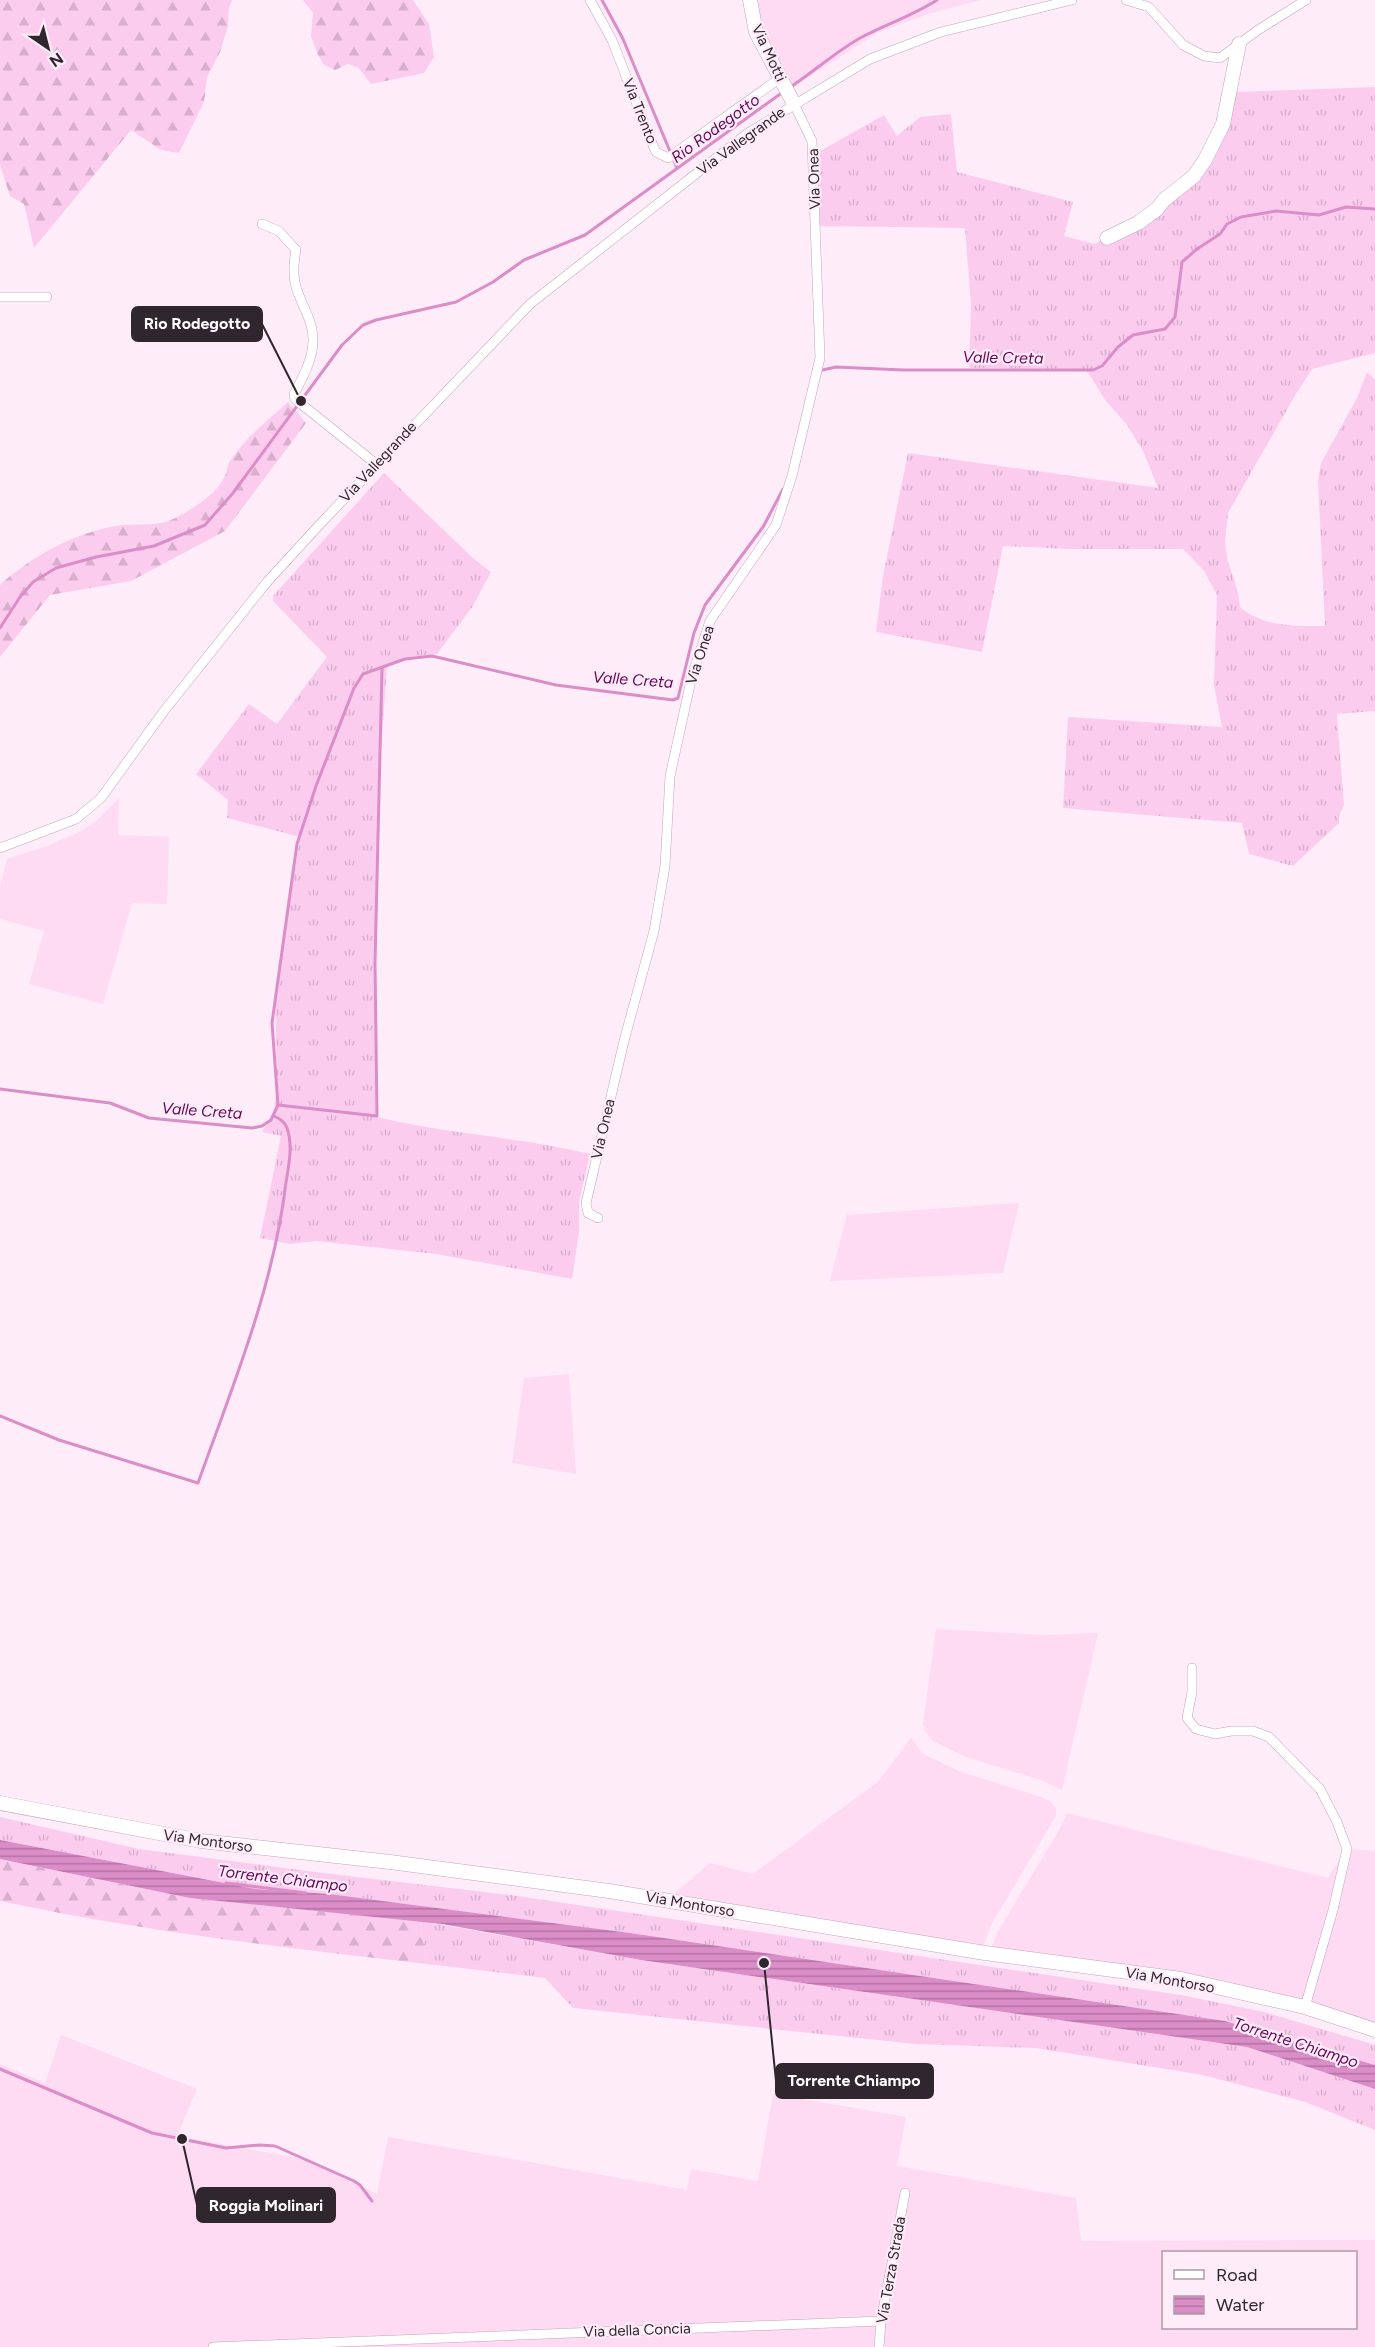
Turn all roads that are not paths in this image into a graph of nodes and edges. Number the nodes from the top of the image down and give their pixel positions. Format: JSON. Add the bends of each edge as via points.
{"nodes":[{"id":1,"x":590,"y":0,"type":"edge"},
{"id":2,"x":750,"y":0,"type":"edge"},
{"id":3,"x":1072,"y":0,"type":"edge"},
{"id":4,"x":1126,"y":0,"type":"edge"},
{"id":5,"x":1306,"y":0,"type":"edge"},
{"id":6,"x":1239,"y":44,"type":"junction"},
{"id":7,"x":781,"y":81,"type":"junction"},
{"id":8,"x":792,"y":101,"type":"junction"},
{"id":9,"x":262,"y":224,"type":"dead end"},
{"id":10,"x":1107,"y":238,"type":"dead end"},
{"id":11,"x":0,"y":297,"type":"edge"},
{"id":12,"x":47,"y":297,"type":"dead end"},
{"id":13,"x":376,"y":464,"type":"junction"},
{"id":14,"x":0,"y":848,"type":"edge"},
{"id":15,"x":598,"y":1218,"type":"dead end"},
{"id":16,"x":1192,"y":1668,"type":"dead end"},
{"id":17,"x":0,"y":1803,"type":"edge"},
{"id":18,"x":1305,"y":2007,"type":"junction"},
{"id":19,"x":1375,"y":2030,"type":"edge"},
{"id":20,"x":905,"y":2193,"type":"dead end"},
{"id":21,"x":881,"y":2321,"type":"junction"},
{"id":22,"x":213,"y":2347,"type":"edge"},
{"id":23,"x":879,"y":2347,"type":"edge"}],
"edges":[{"from":1,"to":7,"type":"street","name":"Via Trento","via":[[612,40],[656,152],[672,155]]},
{"from":2,"to":7,"type":"main road","name":"Via Motti","via":[[756,32]]},
{"from":3,"to":8,"type":"street","name":"Via Vallegrande","via":[[941,32],[870,59]]},
{"from":4,"to":6,"type":"street","via":[[1149,7],[1183,45],[1204,56],[1220,58]]},
{"from":5,"to":6,"type":"street"},
{"from":6,"to":10,"type":"main road","via":[[1222,124],[1205,160],[1194,176],[1157,209]]},
{"from":7,"to":8,"type":"main road","name":"Via Motti"},
{"from":8,"to":13,"type":"street","name":"Via Vallegrande","via":[[530,304]]},
{"from":8,"to":15,"type":"street","name":"Via Onea","via":[[812,141],[820,358],[776,525],[710,621],[692,676],[670,776],[665,866],[654,931],[586,1203],[588,1213]]},
{"from":9,"to":13,"type":"street","via":[[279,231],[296,250],[295,283],[314,340],[295,399]]},
{"from":11,"to":12,"type":"street"},
{"from":13,"to":14,"type":"street","name":"Via Vallegrande","via":[[221,638],[101,798],[76,819]]},
{"from":16,"to":18,"type":"street","via":[[1187,1718],[1196,1729],[1215,1734],[1253,1731],[1269,1737],[1320,1789],[1347,1849]]},
{"from":17,"to":18,"type":"main road","name":"Via Montorso","via":[[201,1842],[609,1891],[985,1953],[1181,1979]]},
{"from":18,"to":19,"type":"main road","name":"Via Montorso"},
{"from":20,"to":21,"type":"street","name":"Via Terza Strada"},
{"from":21,"to":22,"type":"street","name":"Via della Concia"},
{"from":21,"to":23,"type":"street","name":"Via Terza Strada"}]}
